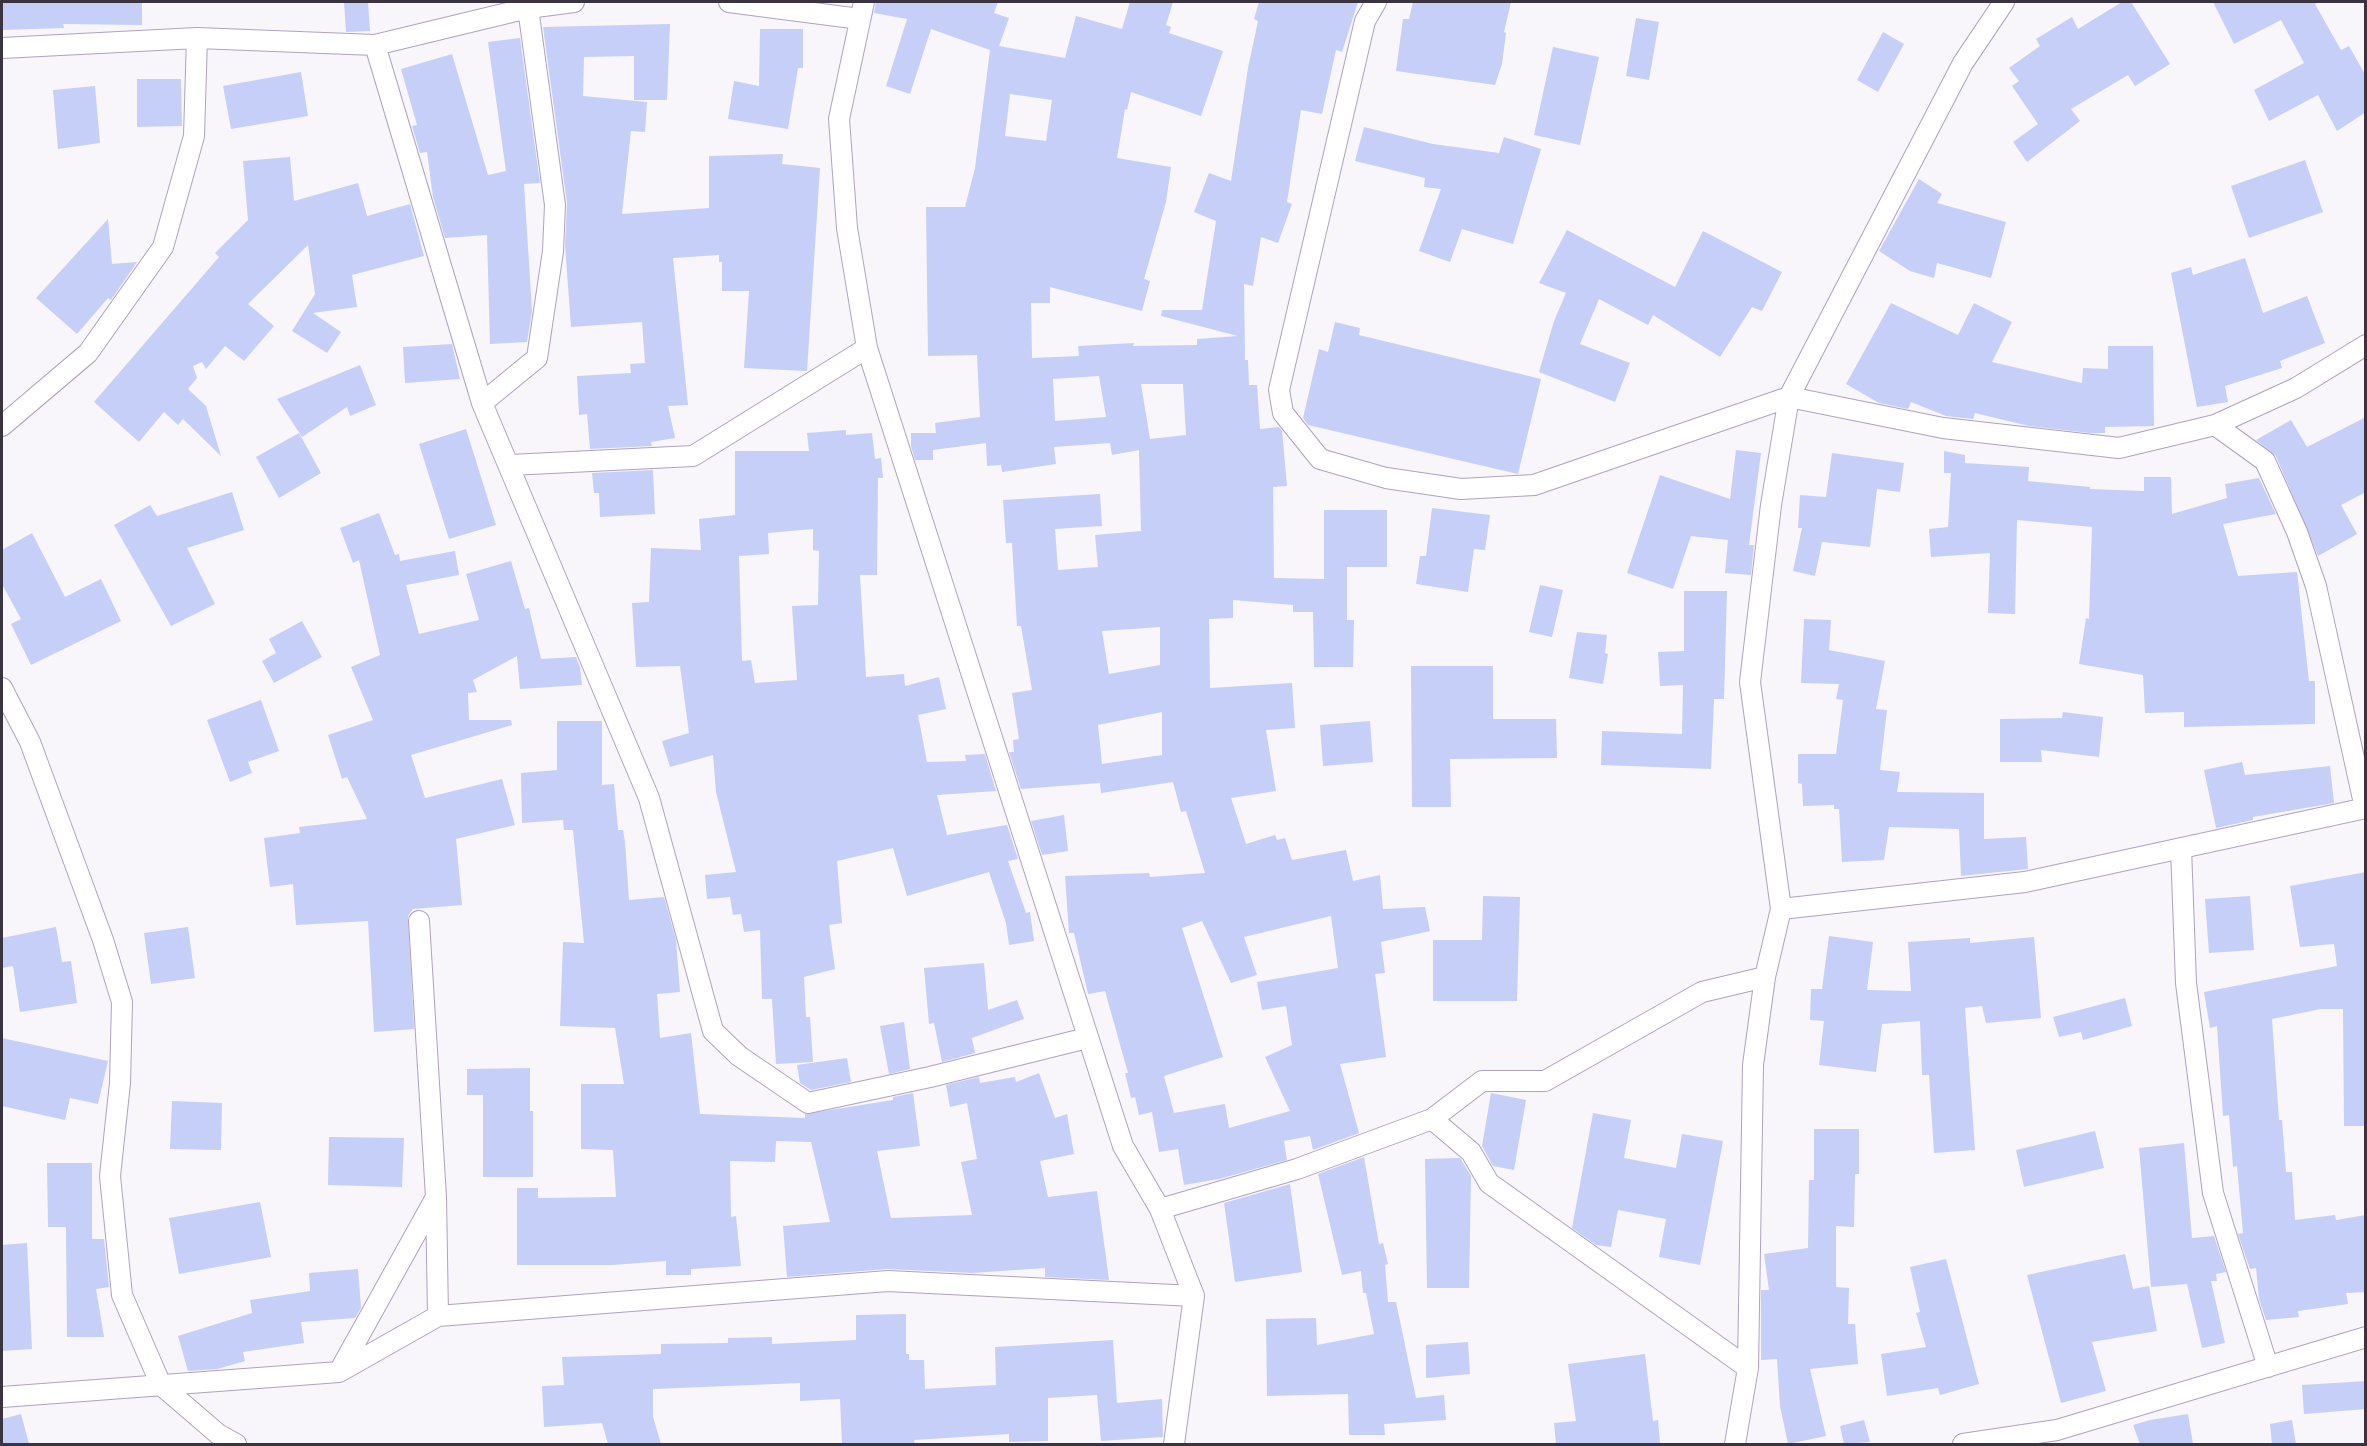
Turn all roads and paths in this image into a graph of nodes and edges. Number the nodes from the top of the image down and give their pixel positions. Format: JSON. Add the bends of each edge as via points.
{"nodes":[{"id":1,"x":574,"y":2,"type":"edge"},
{"id":2,"x":729,"y":2,"type":"edge"},
{"id":3,"x":1376,"y":2,"type":"edge"},
{"id":4,"x":2004,"y":2,"type":"edge"},
{"id":5,"x":528,"y":8,"type":"junction"},
{"id":6,"x":862,"y":10,"type":"edge"},
{"id":7,"x":197,"y":38,"type":"junction"},
{"id":8,"x":375,"y":45,"type":"junction"},
{"id":9,"x":2,"y":48,"type":"edge"},
{"id":10,"x":2366,"y":345,"type":"edge"},
{"id":11,"x":867,"y":348,"type":"junction"},
{"id":12,"x":1789,"y":396,"type":"junction"},
{"id":13,"x":482,"y":403,"type":"junction"},
{"id":14,"x":2215,"y":425,"type":"junction"},
{"id":15,"x":2,"y":426,"type":"edge"},
{"id":16,"x":510,"y":465,"type":"junction"},
{"id":17,"x":2,"y":688,"type":"edge"},
{"id":18,"x":2365,"y":808,"type":"edge"},
{"id":19,"x":2181,"y":848,"type":"junction"},
{"id":20,"x":1781,"y":909,"type":"junction"},
{"id":21,"x":419,"y":921,"type":"dead end"},
{"id":22,"x":1765,"y":977,"type":"junction"},
{"id":23,"x":1087,"y":1038,"type":"junction"},
{"id":24,"x":1432,"y":1119,"type":"junction"},
{"id":25,"x":436,"y":1197,"type":"junction"},
{"id":26,"x":1160,"y":1209,"type":"junction"},
{"id":27,"x":1194,"y":1296,"type":"junction"},
{"id":28,"x":438,"y":1316,"type":"junction"},
{"id":29,"x":2366,"y":1337,"type":"edge"},
{"id":30,"x":2268,"y":1367,"type":"junction"},
{"id":31,"x":1748,"y":1368,"type":"junction"},
{"id":32,"x":339,"y":1372,"type":"junction"},
{"id":33,"x":161,"y":1385,"type":"junction"},
{"id":34,"x":2,"y":1397,"type":"edge"},
{"id":35,"x":2060,"y":1437,"type":"edge"},
{"id":36,"x":236,"y":1444,"type":"edge"},
{"id":37,"x":1174,"y":1444,"type":"edge"},
{"id":38,"x":1735,"y":1444,"type":"edge"},
{"id":39,"x":1963,"y":1444,"type":"edge"}],
"edges":[{"from":1,"to":5,"type":"street"},
{"from":2,"to":6,"type":"street"},
{"from":3,"to":12,"type":"street","via":[[1365,21],[1279,390],[1283,412],[1320,459],[1386,478],[1461,489],[1534,485]]},
{"from":4,"to":12,"type":"street","via":[[1963,63]]},
{"from":5,"to":8,"type":"street"},
{"from":5,"to":13,"type":"street","via":[[555,205],[553,252],[537,358]]},
{"from":6,"to":11,"type":"street","via":[[839,119],[848,228]]},
{"from":7,"to":8,"type":"street"},
{"from":7,"to":9,"type":"street"},
{"from":7,"to":15,"type":"street","via":[[194,135],[163,247],[88,353]]},
{"from":8,"to":13,"type":"street"},
{"from":10,"to":14,"type":"street","via":[[2296,388]]},
{"from":11,"to":16,"type":"street","via":[[693,456]]},
{"from":11,"to":23,"type":"street"},
{"from":12,"to":14,"type":"street","via":[[1943,428],[2119,448]]},
{"from":12,"to":20,"type":"street","via":[[1771,505],[1750,682]]},
{"from":13,"to":16,"type":"street"},
{"from":14,"to":18,"type":"street","via":[[2265,461],[2297,532],[2316,586]]},
{"from":16,"to":23,"type":"street","via":[[649,798],[713,1030],[739,1056],[808,1103]]},
{"from":17,"to":33,"type":"street","via":[[30,742],[122,1002],[120,1083],[110,1176],[122,1295]]},
{"from":18,"to":19,"type":"street"},
{"from":19,"to":20,"type":"street","via":[[2025,882]]},
{"from":19,"to":30,"type":"street","via":[[2187,983],[2213,1193]]},
{"from":20,"to":22,"type":"street"},
{"from":21,"to":25,"type":"street"},
{"from":22,"to":24,"type":"street","via":[[1702,992],[1545,1081],[1482,1081]]},
{"from":22,"to":31,"type":"street","via":[[1753,1065]]},
{"from":23,"to":26,"type":"street","via":[[1123,1146]]},
{"from":24,"to":26,"type":"street","via":[[1296,1168]]},
{"from":24,"to":31,"type":"street","via":[[1471,1152],[1489,1183]]},
{"from":25,"to":28,"type":"street"},
{"from":25,"to":32,"type":"street"},
{"from":26,"to":27,"type":"street"},
{"from":27,"to":28,"type":"street","via":[[888,1281]]},
{"from":27,"to":37,"type":"street"},
{"from":28,"to":32,"type":"street"},
{"from":29,"to":30,"type":"street"},
{"from":30,"to":35,"type":"street"},
{"from":31,"to":38,"type":"street"},
{"from":32,"to":33,"type":"street"},
{"from":33,"to":34,"type":"street"},
{"from":33,"to":36,"type":"street","via":[[218,1434]]},
{"from":35,"to":39,"type":"street"}]}
